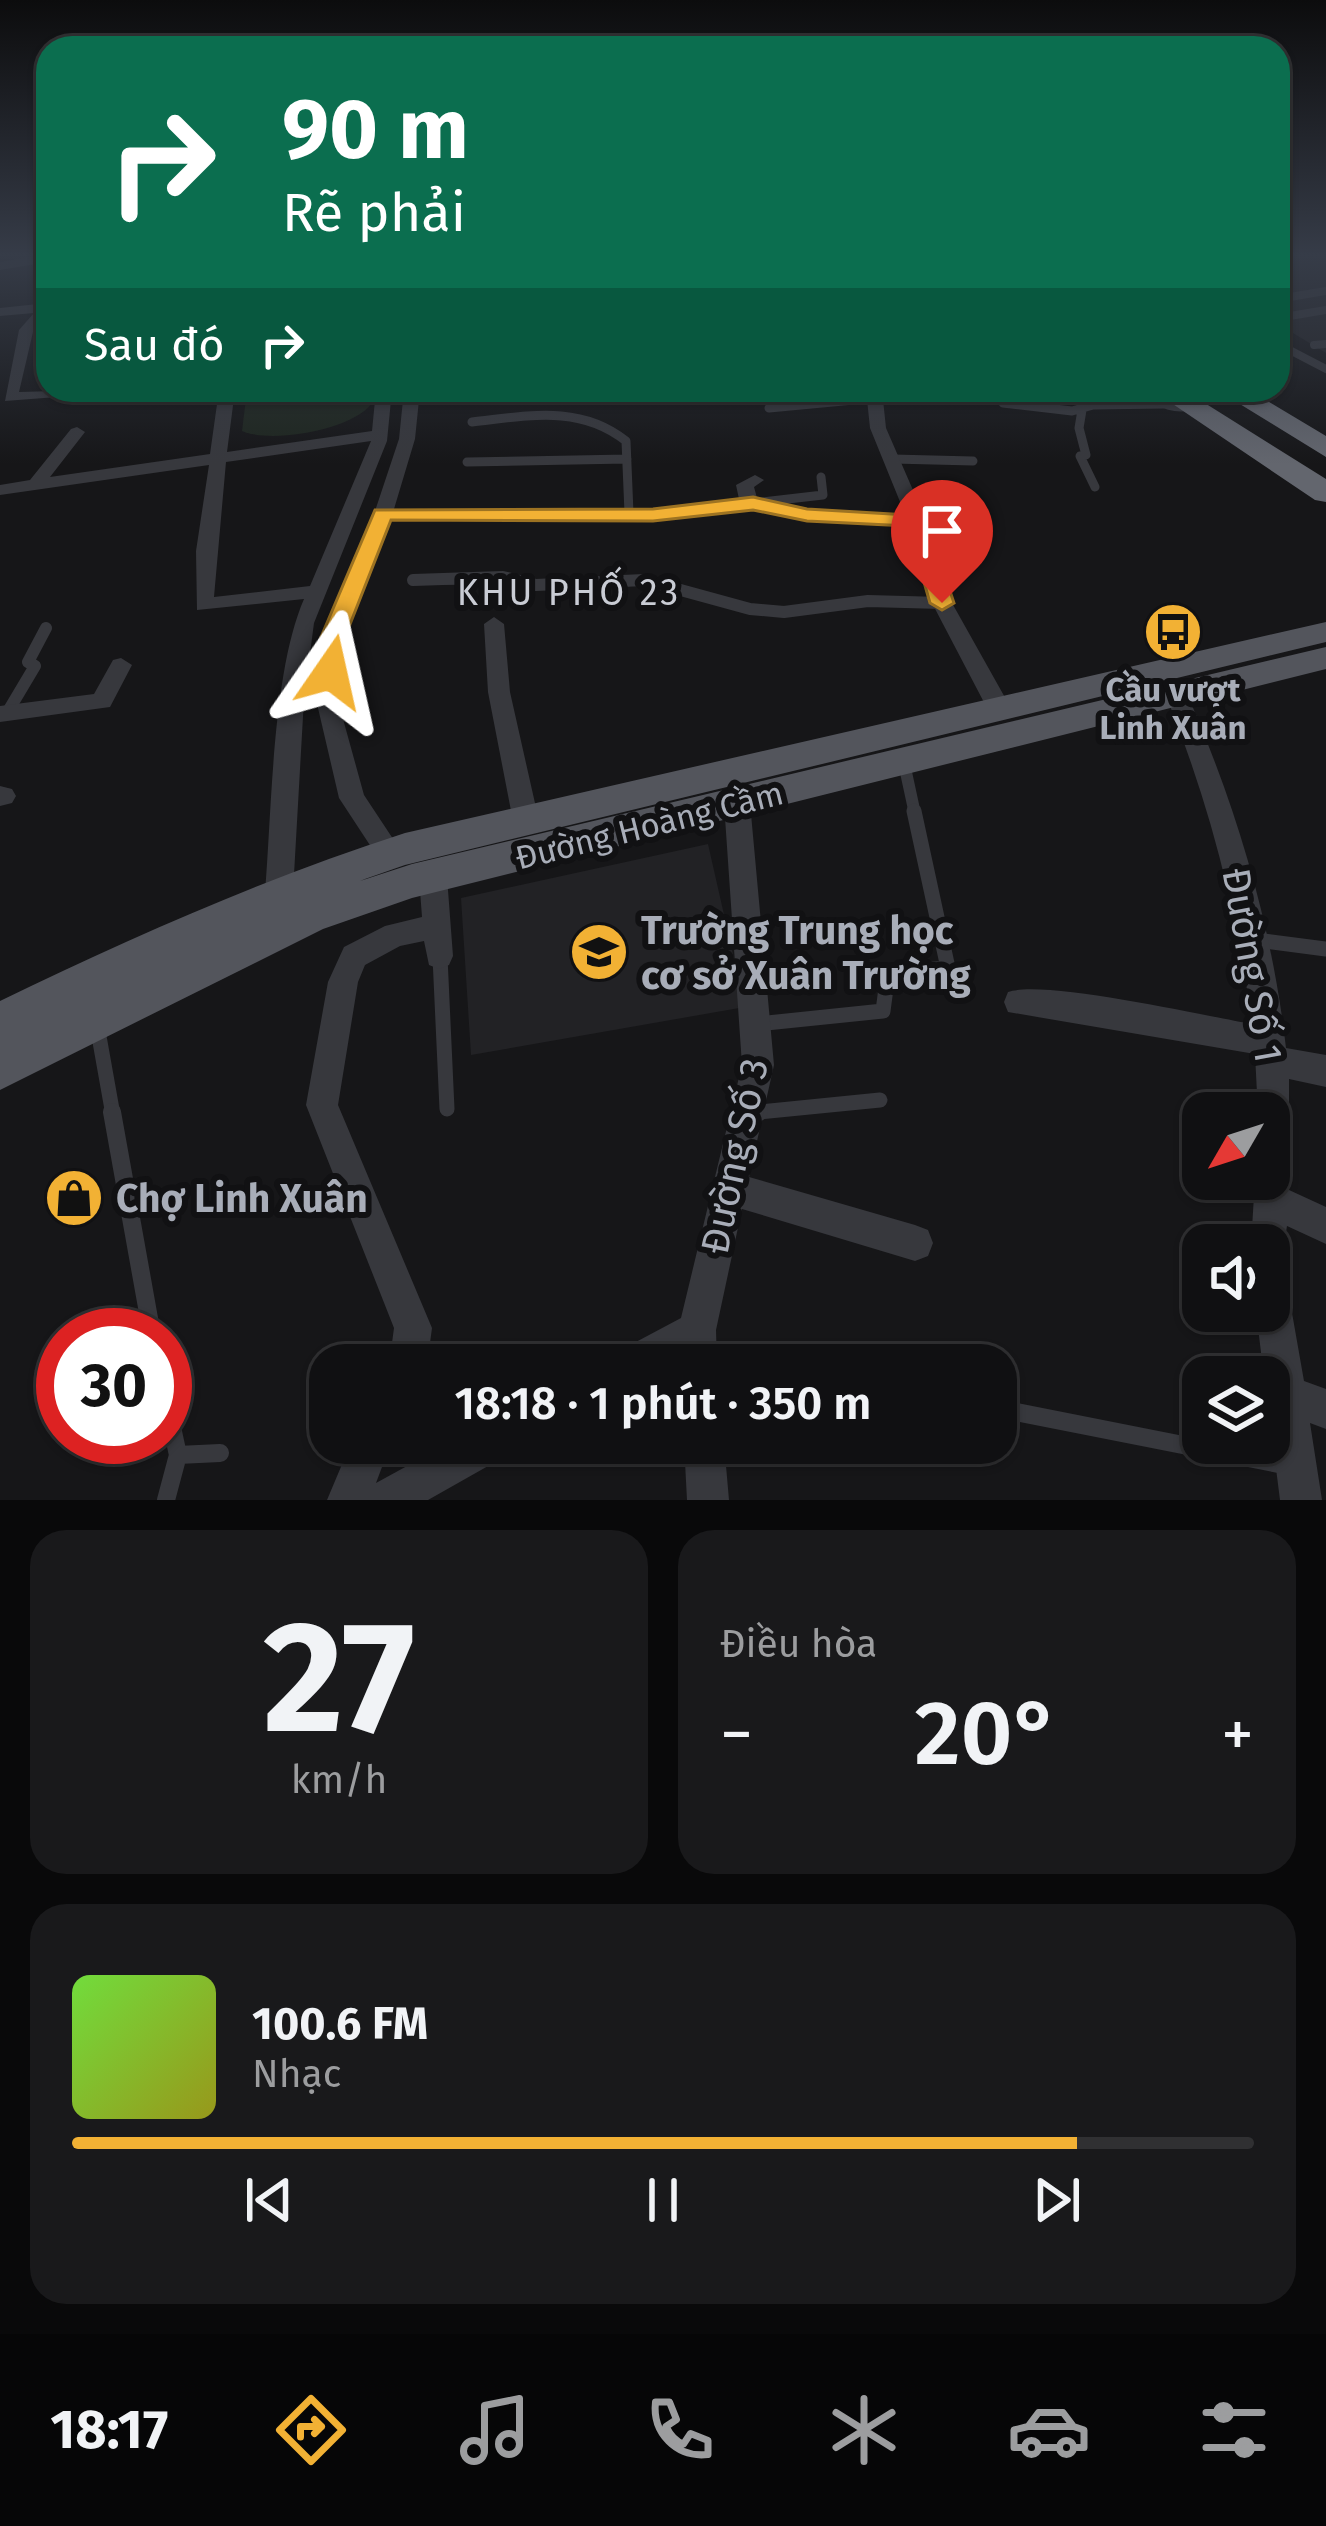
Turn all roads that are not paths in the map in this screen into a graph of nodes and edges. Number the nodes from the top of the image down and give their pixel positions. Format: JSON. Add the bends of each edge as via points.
{"nodes":[{"id":1,"x":30,"y":324,"type":"edge"},
{"id":2,"x":27,"y":329,"type":"junction"},
{"id":3,"x":36,"y":329,"type":"edge"},
{"id":4,"x":0,"y":334,"type":"edge"},
{"id":5,"x":1326,"y":344,"type":"edge"},
{"id":6,"x":1314,"y":345,"type":"dead end"},
{"id":7,"x":1290,"y":350,"type":"edge"},
{"id":8,"x":1326,"y":369,"type":"edge"},
{"id":9,"x":36,"y":395,"type":"edge"},
{"id":10,"x":225,"y":402,"type":"edge"},
{"id":11,"x":383,"y":402,"type":"edge"},
{"id":12,"x":411,"y":402,"type":"edge"},
{"id":13,"x":814,"y":402,"type":"edge"},
{"id":14,"x":876,"y":402,"type":"edge"},
{"id":15,"x":1140,"y":402,"type":"edge"},
{"id":16,"x":1189,"y":402,"type":"edge"},
{"id":17,"x":1191,"y":402,"type":"edge"},
{"id":18,"x":1192,"y":402,"type":"edge"},
{"id":19,"x":1194,"y":402,"type":"edge"},
{"id":20,"x":1249,"y":402,"type":"edge"},
{"id":21,"x":1003,"y":403,"type":"dead end"},
{"id":22,"x":1032,"y":404,"type":"joint"},
{"id":23,"x":769,"y":408,"type":"dead end"},
{"id":24,"x":1082,"y":410,"type":"junction"},
{"id":25,"x":1262,"y":410,"type":"junction"},
{"id":26,"x":472,"y":422,"type":"dead end"},
{"id":27,"x":77,"y":432,"type":"dead end"},
{"id":28,"x":1326,"y":434,"type":"edge"},
{"id":29,"x":380,"y":435,"type":"junction"},
{"id":30,"x":1326,"y":448,"type":"edge"},
{"id":31,"x":218,"y":455,"type":"junction"},
{"id":32,"x":627,"y":459,"type":"junction"},
{"id":33,"x":893,"y":459,"type":"junction"},
{"id":34,"x":973,"y":461,"type":"dead end"},
{"id":35,"x":1326,"y":461,"type":"edge"},
{"id":36,"x":466,"y":462,"type":"dead end"},
{"id":37,"x":1326,"y":476,"type":"edge"},
{"id":38,"x":820,"y":477,"type":"dead end"},
{"id":39,"x":755,"y":479,"type":"dead end"},
{"id":40,"x":35,"y":484,"type":"junction"},
{"id":41,"x":1096,"y":487,"type":"dead end"},
{"id":42,"x":0,"y":490,"type":"edge"},
{"id":43,"x":1326,"y":494,"type":"edge"},
{"id":44,"x":751,"y":504,"type":"junction"},
{"id":45,"x":1326,"y":511,"type":"edge"},
{"id":46,"x":629,"y":513,"type":"junction"},
{"id":47,"x":383,"y":514,"type":"junction"},
{"id":48,"x":917,"y":520,"type":"junction"},
{"id":49,"x":413,"y":580,"type":"dead end"},
{"id":50,"x":317,"y":591,"type":"junction"},
{"id":51,"x":942,"y":603,"type":"junction"},
{"id":52,"x":494,"y":623,"type":"dead end"},
{"id":53,"x":46,"y":628,"type":"dead end"},
{"id":54,"x":1326,"y":632,"type":"edge"},
{"id":55,"x":1326,"y":658,"type":"edge"},
{"id":56,"x":121,"y":665,"type":"dead end"},
{"id":57,"x":1177,"y":695,"type":"junction"},
{"id":58,"x":1000,"y":710,"type":"junction"},
{"id":59,"x":3,"y":713,"type":"edge"},
{"id":60,"x":904,"y":763,"type":"junction"},
{"id":61,"x":737,"y":803,"type":"junction"},
{"id":62,"x":526,"y":821,"type":"junction"},
{"id":63,"x":390,"y":854,"type":"junction"},
{"id":64,"x":433,"y":877,"type":"junction"},
{"id":65,"x":279,"y":892,"type":"junction"},
{"id":66,"x":1254,"y":940,"type":"junction"},
{"id":67,"x":438,"y":941,"type":"junction"},
{"id":68,"x":1326,"y":949,"type":"edge"},
{"id":69,"x":1019,"y":1002,"type":"dead end"},
{"id":70,"x":96,"y":1018,"type":"junction"},
{"id":71,"x":0,"y":1024,"type":"edge"},
{"id":72,"x":757,"y":1024,"type":"junction"},
{"id":73,"x":1270,"y":1051,"type":"junction"},
{"id":74,"x":0,"y":1067,"type":"edge"},
{"id":75,"x":1326,"y":1071,"type":"edge"},
{"id":76,"x":1270,"y":1092,"type":"edge"},
{"id":77,"x":880,"y":1100,"type":"dead end"},
{"id":78,"x":447,"y":1109,"type":"dead end"},
{"id":79,"x":750,"y":1113,"type":"junction"},
{"id":80,"x":729,"y":1188,"type":"junction"},
{"id":81,"x":1272,"y":1200,"type":"edge"},
{"id":82,"x":1326,"y":1226,"type":"edge"},
{"id":83,"x":915,"y":1243,"type":"dead end"},
{"id":84,"x":147,"y":1308,"type":"edge"},
{"id":85,"x":411,"y":1344,"type":"edge"},
{"id":86,"x":698,"y":1344,"type":"edge"},
{"id":87,"x":1290,"y":1396,"type":"edge"},
{"id":88,"x":1326,"y":1409,"type":"edge"},
{"id":89,"x":1017,"y":1413,"type":"edge"},
{"id":90,"x":1290,"y":1422,"type":"edge"},
{"id":91,"x":220,"y":1453,"type":"dead end"},
{"id":92,"x":192,"y":1454,"type":"edge"},
{"id":93,"x":176,"y":1464,"type":"edge"},
{"id":94,"x":362,"y":1464,"type":"edge"},
{"id":95,"x":452,"y":1464,"type":"edge"},
{"id":96,"x":706,"y":1464,"type":"edge"},
{"id":97,"x":1299,"y":1484,"type":"edge"},
{"id":98,"x":166,"y":1500,"type":"edge"},
{"id":99,"x":348,"y":1500,"type":"edge"},
{"id":100,"x":386,"y":1500,"type":"edge"},
{"id":101,"x":709,"y":1500,"type":"edge"}],
"edges":[{"from":1,"to":2,"type":"street"},
{"from":2,"to":3,"type":"lane"},
{"from":2,"to":4,"type":"street"},
{"from":2,"to":9,"type":"street","via":[[10,398]]},
{"from":5,"to":6,"type":"lane"},
{"from":7,"to":8,"type":"lane"},
{"from":10,"to":31,"type":"street"},
{"from":11,"to":29,"type":"street"},
{"from":12,"to":47,"type":"street"},
{"from":13,"to":23,"type":"lane"},
{"from":14,"to":33,"type":"street"},
{"from":15,"to":24,"type":"lane"},
{"from":16,"to":45,"type":"highway","via":[[1218,440]]},
{"from":17,"to":43,"type":"highway"},
{"from":18,"to":37,"type":"highway"},
{"from":19,"to":35,"type":"highway"},
{"from":20,"to":25,"type":"highway"},
{"from":21,"to":22,"type":"lane"},
{"from":22,"to":24,"type":"lane"},
{"from":24,"to":41,"type":"lane","via":[[1080,455]]},
{"from":25,"to":28,"type":"highway"},
{"from":25,"to":30,"type":"highway"},
{"from":26,"to":32,"type":"lane","via":[[587,416],[618,432]]},
{"from":27,"to":40,"type":"street"},
{"from":29,"to":31,"type":"street"},
{"from":29,"to":50,"type":"street"},
{"from":31,"to":40,"type":"street"},
{"from":31,"to":50,"type":"street","via":[[204,605]]},
{"from":32,"to":36,"type":"lane"},
{"from":32,"to":46,"type":"lane"},
{"from":33,"to":34,"type":"lane"},
{"from":33,"to":48,"type":"street"},
{"from":38,"to":44,"type":"lane","via":[[824,495]]},
{"from":39,"to":44,"type":"street","via":[[745,485]]},
{"from":40,"to":42,"type":"street"},
{"from":44,"to":46,"type":"street"},
{"from":44,"to":48,"type":"street"},
{"from":46,"to":47,"type":"street"},
{"from":47,"to":63,"type":"street","via":[[333,637],[329,708],[352,798]]},
{"from":48,"to":51,"type":"street"},
{"from":49,"to":51,"type":"lane","via":[[644,580],[784,612],[868,601]]},
{"from":50,"to":65,"type":"street","via":[[293,699]]},
{"from":51,"to":58,"type":"street"},
{"from":52,"to":62,"type":"street","via":[[499,692]]},
{"from":53,"to":59,"type":"lane","via":[[28,662],[35,666]]},
{"from":54,"to":58,"type":"main road","name":"Đường Hoàng Cầm"},
{"from":55,"to":57,"type":"main road","name":"Đường Hoàng Cầm"},
{"from":56,"to":59,"type":"street","via":[[103,701]]},
{"from":57,"to":60,"type":"main road","name":"Đường Hoàng Cầm"},
{"from":57,"to":66,"type":"street","name":"Đường Số 1","via":[[1222,810]]},
{"from":58,"to":62,"type":"main road","name":"Đường Hoàng Cầm"},
{"from":60,"to":61,"type":"main road","name":"Đường Hoàng Cầm"},
{"from":60,"to":72,"type":"lane","via":[[948,968],[888,973],[883,1011]]},
{"from":61,"to":64,"type":"main road","name":"Đường Hoàng Cầm"},
{"from":61,"to":72,"type":"street","name":"Đường Số 3"},
{"from":62,"to":63,"type":"main road","name":"Đường Hoàng Cầm"},
{"from":63,"to":65,"type":"main road","name":"Đường Hoàng Cầm"},
{"from":64,"to":67,"type":"street"},
{"from":64,"to":70,"type":"main road","name":"Đường Hoàng Cầm","via":[[310,914]]},
{"from":65,"to":71,"type":"main road","name":"Đường Hoàng Cầm"},
{"from":66,"to":68,"type":"lane"},
{"from":66,"to":73,"type":"street","name":"Đường Số 1"},
{"from":67,"to":78,"type":"lane"},
{"from":67,"to":85,"type":"street","via":[[395,935],[354,956],[322,1105],[407,1309]]},
{"from":69,"to":73,"type":"street","via":[[1082,1008]]},
{"from":70,"to":74,"type":"main road","name":"Đường Hoàng Cầm"},
{"from":70,"to":84,"type":"lane"},
{"from":72,"to":79,"type":"street","name":"Đường Số 3"},
{"from":73,"to":75,"type":"street"},
{"from":73,"to":76,"type":"street","name":"Đường Số 1"},
{"from":77,"to":79,"type":"lane"},
{"from":79,"to":80,"type":"street","name":"Đường Số 3"},
{"from":80,"to":83,"type":"street"},
{"from":80,"to":86,"type":"street","name":"Đường Số 3"},
{"from":81,"to":82,"type":"street"},
{"from":87,"to":88,"type":"street"},
{"from":89,"to":97,"type":"lane"},
{"from":90,"to":97,"type":"street"},
{"from":91,"to":92,"type":"lane"},
{"from":93,"to":98,"type":"lane"},
{"from":94,"to":99,"type":"street"},
{"from":95,"to":100,"type":"street"},
{"from":96,"to":101,"type":"street"}]}
